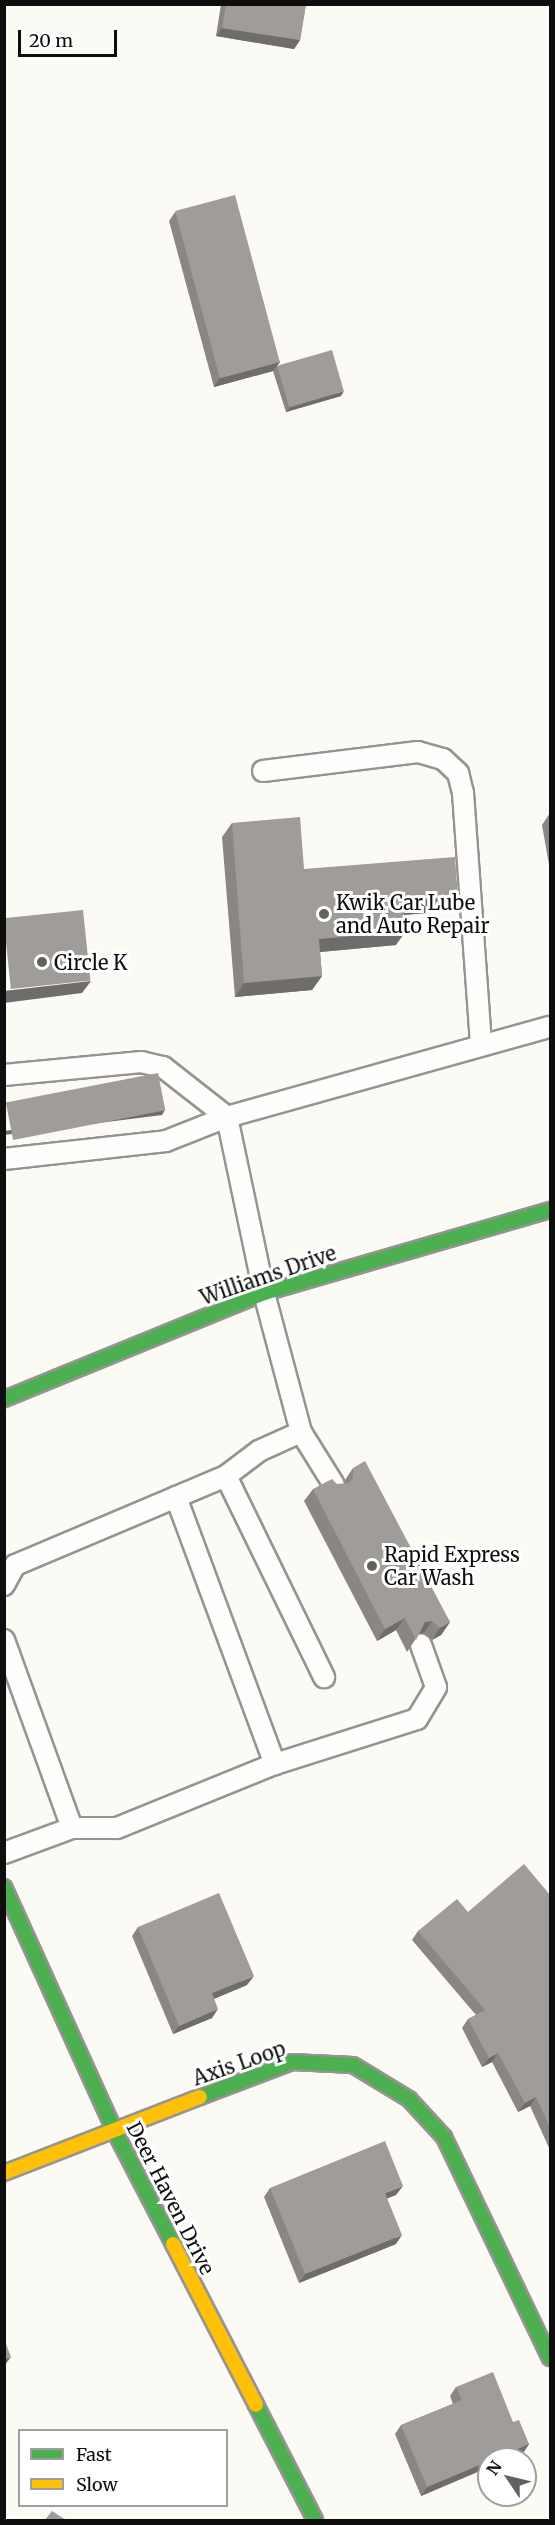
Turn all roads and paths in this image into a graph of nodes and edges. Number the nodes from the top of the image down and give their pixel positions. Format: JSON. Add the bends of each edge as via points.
{"nodes":[{"id":1,"x":263,"y":771,"type":"dead end"},
{"id":2,"x":550,"y":1027,"type":"edge"},
{"id":3,"x":481,"y":1045,"type":"junction"},
{"id":4,"x":4,"y":1075,"type":"edge"},
{"id":5,"x":226,"y":1117,"type":"junction"},
{"id":6,"x":4,"y":1159,"type":"edge"},
{"id":7,"x":550,"y":1210,"type":"edge"},
{"id":8,"x":264,"y":1293,"type":"junction"},
{"id":9,"x":4,"y":1399,"type":"edge"},
{"id":10,"x":301,"y":1432,"type":"junction"},
{"id":11,"x":226,"y":1476,"type":"junction"},
{"id":12,"x":334,"y":1485,"type":"edge"},
{"id":13,"x":176,"y":1497,"type":"junction"},
{"id":14,"x":4,"y":1585,"type":"edge"},
{"id":15,"x":4,"y":1640,"type":"edge"},
{"id":16,"x":421,"y":1645,"type":"edge"},
{"id":17,"x":324,"y":1677,"type":"dead end"},
{"id":18,"x":275,"y":1764,"type":"junction"},
{"id":19,"x":72,"y":1828,"type":"junction"},
{"id":20,"x":4,"y":1853,"type":"edge"},
{"id":21,"x":4,"y":1887,"type":"edge"},
{"id":22,"x":114,"y":2130,"type":"junction"},
{"id":23,"x":4,"y":2173,"type":"edge"},
{"id":24,"x":550,"y":2358,"type":"edge"},
{"id":25,"x":315,"y":2520,"type":"edge"}],
"edges":[{"from":1,"to":3,"type":"lane","via":[[417,752],[443,759],[458,774],[463,793]]},
{"from":2,"to":3,"type":"lane"},
{"from":3,"to":5,"type":"lane"},
{"from":4,"to":5,"type":"lane","via":[[141,1062],[163,1067]]},
{"from":5,"to":6,"type":"lane","via":[[166,1141]]},
{"from":5,"to":8,"type":"lane"},
{"from":7,"to":8,"type":"street","name":"Williams Drive"},
{"from":8,"to":9,"type":"street","name":"Williams Drive"},
{"from":8,"to":10,"type":"lane"},
{"from":10,"to":11,"type":"lane","via":[[260,1451]]},
{"from":10,"to":12,"type":"lane"},
{"from":11,"to":13,"type":"lane"},
{"from":11,"to":17,"type":"lane"},
{"from":13,"to":14,"type":"lane","via":[[15,1565]]},
{"from":13,"to":18,"type":"lane"},
{"from":15,"to":19,"type":"lane"},
{"from":16,"to":18,"type":"lane","via":[[436,1687],[417,1719]]},
{"from":18,"to":19,"type":"lane","via":[[117,1828]]},
{"from":19,"to":20,"type":"lane"},
{"from":21,"to":22,"type":"street","name":"Deer Haven Drive"},
{"from":22,"to":23,"type":"street","name":"Axis Loop"},
{"from":22,"to":24,"type":"street","name":"Axis Loop","via":[[292,2062],[337,2062],[369,2073],[409,2098],[444,2138]]},
{"from":22,"to":25,"type":"street","name":"Deer Haven Drive"}]}
